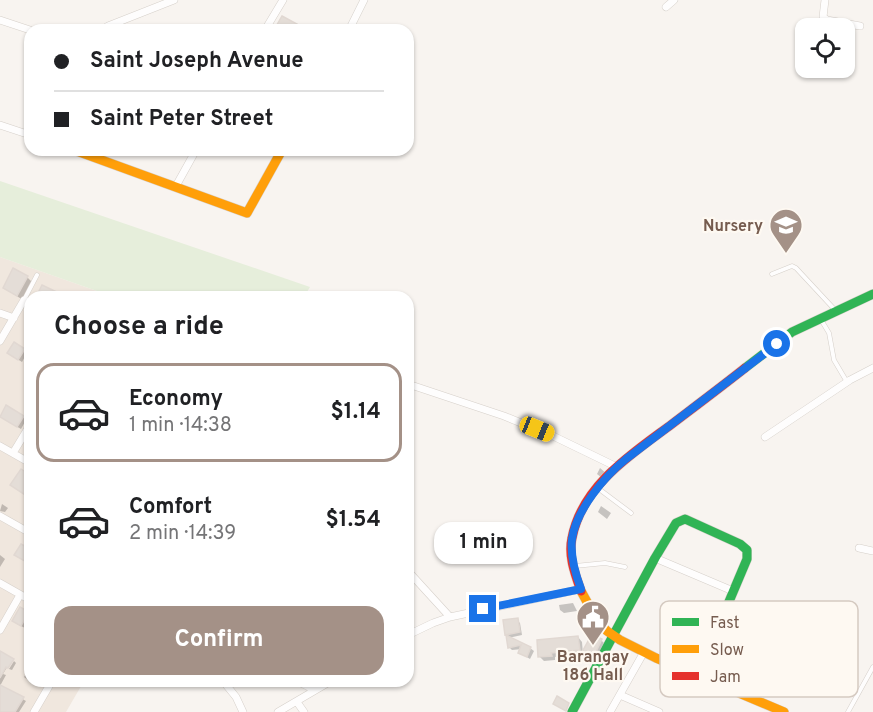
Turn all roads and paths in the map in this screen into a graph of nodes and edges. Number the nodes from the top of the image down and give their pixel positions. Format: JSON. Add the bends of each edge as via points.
{"nodes":[{"id":1,"x":174,"y":0,"type":"edge"},
{"id":2,"x":283,"y":0,"type":"edge"},
{"id":3,"x":364,"y":0,"type":"edge"},
{"id":4,"x":674,"y":0,"type":"edge"},
{"id":5,"x":825,"y":0,"type":"edge"},
{"id":6,"x":666,"y":7,"type":"dead end"},
{"id":7,"x":0,"y":20,"type":"edge"},
{"id":8,"x":113,"y":24,"type":"edge"},
{"id":9,"x":269,"y":24,"type":"edge"},
{"id":10,"x":351,"y":24,"type":"edge"},
{"id":11,"x":860,"y":26,"type":"dead end"},
{"id":12,"x":24,"y":28,"type":"edge"},
{"id":13,"x":0,"y":125,"type":"edge"},
{"id":14,"x":24,"y":133,"type":"edge"},
{"id":15,"x":91,"y":156,"type":"edge"},
{"id":16,"x":193,"y":156,"type":"edge"},
{"id":17,"x":279,"y":156,"type":"edge"},
{"id":18,"x":176,"y":186,"type":"junction"},
{"id":19,"x":37,"y":274,"type":"dead end"},
{"id":20,"x":771,"y":274,"type":"dead end"},
{"id":21,"x":31,"y":291,"type":"edge"},
{"id":22,"x":873,"y":294,"type":"edge"},
{"id":23,"x":24,"y":305,"type":"edge"},
{"id":24,"x":836,"y":311,"type":"junction"},
{"id":25,"x":0,"y":313,"type":"edge"},
{"id":26,"x":14,"y":318,"type":"junction"},
{"id":27,"x":820,"y":318,"type":"junction"},
{"id":28,"x":0,"y":341,"type":"edge"},
{"id":29,"x":873,"y":368,"type":"edge"},
{"id":30,"x":847,"y":382,"type":"junction"},
{"id":31,"x":414,"y":386,"type":"edge"},
{"id":32,"x":24,"y":435,"type":"edge"},
{"id":33,"x":765,"y":437,"type":"dead end"},
{"id":34,"x":0,"y":446,"type":"edge"},
{"id":35,"x":13,"y":453,"type":"junction"},
{"id":36,"x":24,"y":459,"type":"edge"},
{"id":37,"x":616,"y":467,"type":"junction"},
{"id":38,"x":598,"y":489,"type":"junction"},
{"id":39,"x":631,"y":513,"type":"dead end"},
{"id":40,"x":0,"y":516,"type":"edge"},
{"id":41,"x":24,"y":530,"type":"edge"},
{"id":42,"x":859,"y":548,"type":"dead end"},
{"id":43,"x":873,"y":551,"type":"edge"},
{"id":44,"x":656,"y":558,"type":"junction"},
{"id":45,"x":574,"y":566,"type":"junction"},
{"id":46,"x":625,"y":567,"type":"dead end"},
{"id":47,"x":414,"y":578,"type":"edge"},
{"id":48,"x":0,"y":583,"type":"edge"},
{"id":49,"x":581,"y":589,"type":"junction"},
{"id":50,"x":733,"y":591,"type":"junction"},
{"id":51,"x":20,"y":595,"type":"junction"},
{"id":52,"x":24,"y":597,"type":"edge"},
{"id":53,"x":729,"y":601,"type":"edge"},
{"id":54,"x":450,"y":617,"type":"junction"},
{"id":55,"x":0,"y":630,"type":"edge"},
{"id":56,"x":414,"y":632,"type":"edge"},
{"id":57,"x":612,"y":635,"type":"junction"},
{"id":58,"x":644,"y":652,"type":"junction"},
{"id":59,"x":660,"y":659,"type":"edge"},
{"id":60,"x":873,"y":667,"type":"edge"},
{"id":61,"x":49,"y":687,"type":"edge"},
{"id":62,"x":228,"y":687,"type":"edge"},
{"id":63,"x":309,"y":687,"type":"edge"},
{"id":64,"x":320,"y":687,"type":"edge"},
{"id":65,"x":315,"y":690,"type":"junction"},
{"id":66,"x":858,"y":694,"type":"edge"},
{"id":67,"x":620,"y":695,"type":"junction"},
{"id":68,"x":749,"y":697,"type":"edge"},
{"id":69,"x":856,"y":697,"type":"edge"},
{"id":70,"x":297,"y":702,"type":"junction"},
{"id":71,"x":34,"y":712,"type":"edge"},
{"id":72,"x":243,"y":712,"type":"edge"},
{"id":73,"x":278,"y":712,"type":"edge"},
{"id":74,"x":304,"y":712,"type":"edge"},
{"id":75,"x":572,"y":712,"type":"edge"},
{"id":76,"x":610,"y":712,"type":"edge"},
{"id":77,"x":659,"y":712,"type":"edge"},
{"id":78,"x":784,"y":712,"type":"edge"},
{"id":79,"x":848,"y":712,"type":"edge"}],
"edges":[{"from":1,"to":8,"type":"street"},
{"from":2,"to":9,"type":"street"},
{"from":3,"to":10,"type":"street"},
{"from":4,"to":6,"type":"street"},
{"from":5,"to":11,"type":"street","via":[[823,17],[827,20]]},
{"from":7,"to":12,"type":"street"},
{"from":13,"to":14,"type":"street"},
{"from":15,"to":18,"type":"main road"},
{"from":16,"to":18,"type":"street"},
{"from":17,"to":18,"type":"main road","via":[[247,213]]},
{"from":19,"to":21,"type":"lane"},
{"from":20,"to":24,"type":"lane","via":[[796,268]]},
{"from":22,"to":24,"type":"main road"},
{"from":23,"to":26,"type":"street"},
{"from":24,"to":27,"type":"main road"},
{"from":25,"to":26,"type":"street"},
{"from":26,"to":28,"type":"street"},
{"from":27,"to":30,"type":"lane","via":[[829,333],[838,369]]},
{"from":27,"to":37,"type":"main road","via":[[792,332]]},
{"from":29,"to":30,"type":"street"},
{"from":30,"to":33,"type":"street"},
{"from":31,"to":37,"type":"street","via":[[544,432]]},
{"from":32,"to":35,"type":"street"},
{"from":34,"to":35,"type":"street"},
{"from":35,"to":36,"type":"street"},
{"from":37,"to":38,"type":"main road"},
{"from":38,"to":39,"type":"lane"},
{"from":38,"to":45,"type":"main road","via":[[572,537]]},
{"from":40,"to":41,"type":"street"},
{"from":42,"to":43,"type":"street"},
{"from":44,"to":50,"type":"street"},
{"from":44,"to":50,"type":"main road","via":[[676,524],[690,520],[747,550]]},
{"from":44,"to":57,"type":"main road"},
{"from":45,"to":46,"type":"lane","via":[[605,563]]},
{"from":45,"to":49,"type":"main road"},
{"from":47,"to":54,"type":"street"},
{"from":48,"to":51,"type":"street"},
{"from":49,"to":54,"type":"street"},
{"from":49,"to":57,"type":"main road","via":[[593,616]]},
{"from":50,"to":53,"type":"main road"},
{"from":51,"to":52,"type":"street"},
{"from":51,"to":55,"type":"street"},
{"from":54,"to":56,"type":"street"},
{"from":57,"to":58,"type":"main road"},
{"from":57,"to":75,"type":"main road"},
{"from":58,"to":59,"type":"main road"},
{"from":58,"to":67,"type":"street"},
{"from":60,"to":66,"type":"lane"},
{"from":61,"to":71,"type":"street"},
{"from":62,"to":72,"type":"street"},
{"from":63,"to":65,"type":"street"},
{"from":64,"to":65,"type":"street"},
{"from":65,"to":70,"type":"street"},
{"from":67,"to":76,"type":"street"},
{"from":67,"to":77,"type":"street"},
{"from":68,"to":78,"type":"main road"},
{"from":69,"to":79,"type":"lane"},
{"from":70,"to":73,"type":"street"},
{"from":70,"to":74,"type":"street"}]}
